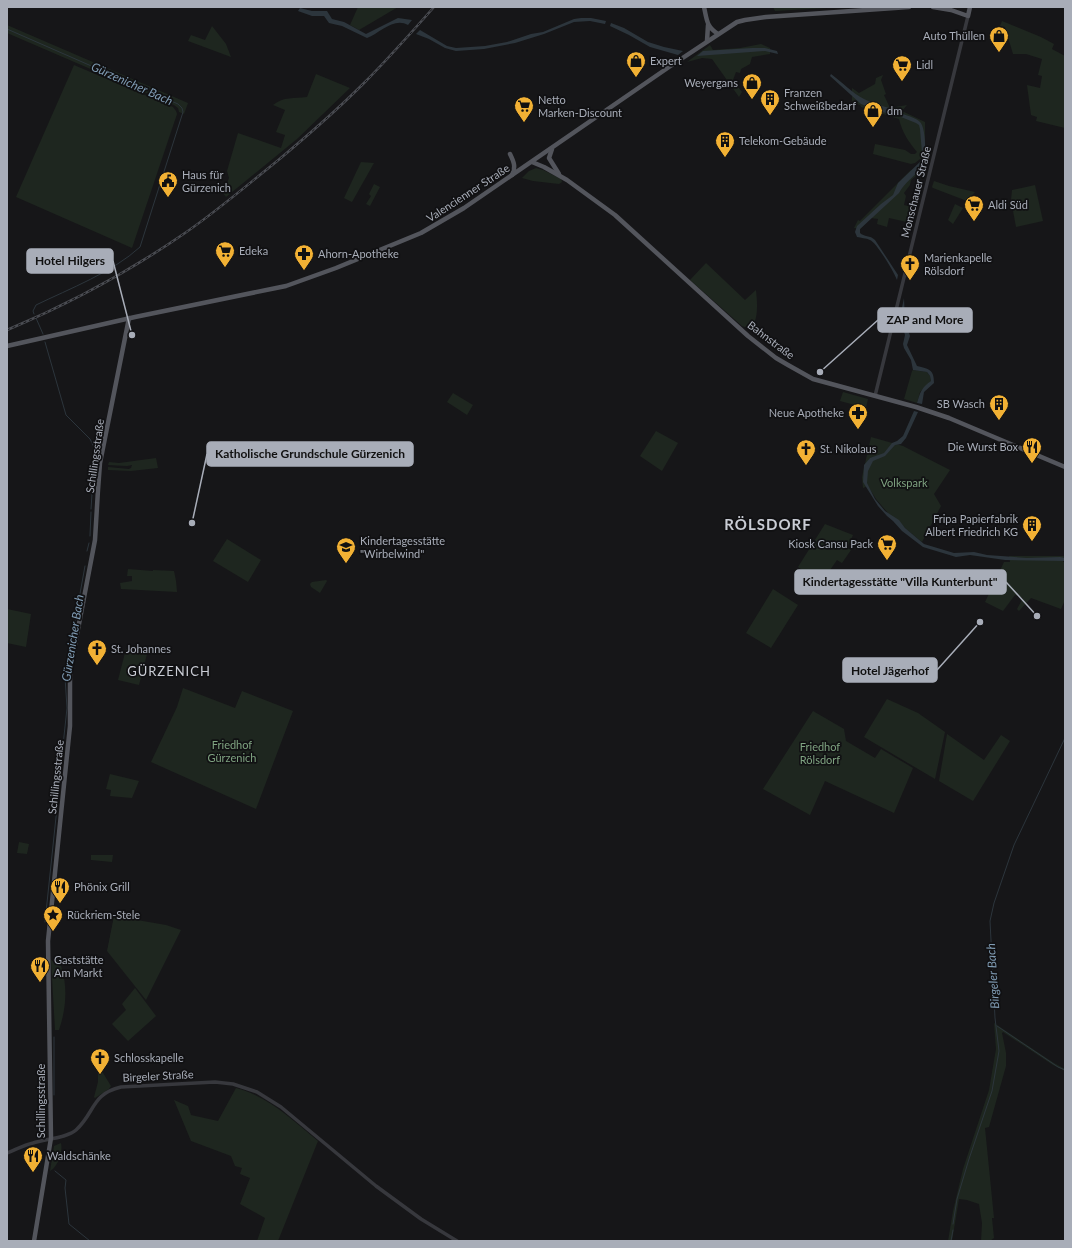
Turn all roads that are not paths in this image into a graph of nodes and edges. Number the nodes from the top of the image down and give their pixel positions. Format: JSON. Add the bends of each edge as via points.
{"nodes":[{"id":1,"x":704,"y":7,"type":"edge"},
{"id":2,"x":909,"y":7,"type":"edge"},
{"id":3,"x":933,"y":7,"type":"edge"},
{"id":4,"x":970,"y":7,"type":"edge"},
{"id":5,"x":952,"y":8,"type":"edge"},
{"id":6,"x":968,"y":16,"type":"junction"},
{"id":7,"x":708,"y":25,"type":"junction"},
{"id":8,"x":718,"y":34,"type":"junction"},
{"id":9,"x":707,"y":41,"type":"junction"},
{"id":10,"x":553,"y":147,"type":"junction"},
{"id":11,"x":510,"y":154,"type":"dead end"},
{"id":12,"x":532,"y":162,"type":"junction"},
{"id":13,"x":561,"y":176,"type":"junction"},
{"id":14,"x":511,"y":177,"type":"junction"},
{"id":15,"x":129,"y":318,"type":"junction"},
{"id":16,"x":7,"y":346,"type":"edge"},
{"id":17,"x":875,"y":396,"type":"junction"},
{"id":18,"x":1065,"y":467,"type":"edge"},
{"id":19,"x":51,"y":1138,"type":"junction"},
{"id":20,"x":7,"y":1153,"type":"edge"},
{"id":21,"x":34,"y":1241,"type":"edge"},
{"id":22,"x":456,"y":1241,"type":"edge"}],
"edges":[{"from":1,"to":7,"type":"main road"},
{"from":2,"to":8,"type":"main road","name":"Valencienner Straße","via":[[755,18],[738,22]]},
{"from":3,"to":5,"type":"main road"},
{"from":4,"to":6,"type":"main road"},
{"from":5,"to":6,"type":"main road"},
{"from":6,"to":17,"type":"street","name":"Monschauer Straße"},
{"from":7,"to":8,"type":"main road"},
{"from":7,"to":9,"type":"main road"},
{"from":8,"to":9,"type":"main road","name":"Valencienner Straße"},
{"from":9,"to":10,"type":"main road","name":"Valencienner Straße"},
{"from":10,"to":12,"type":"main road","name":"Valencienner Straße"},
{"from":10,"to":13,"type":"main road","via":[[549,158]]},
{"from":11,"to":14,"type":"main road","via":[[514,164]]},
{"from":12,"to":13,"type":"main road","name":"Bahnstraße"},
{"from":12,"to":14,"type":"main road","name":"Valencienner Straße"},
{"from":13,"to":17,"type":"main road","name":"Bahnstraße","via":[[615,215],[776,358],[814,379]]},
{"from":14,"to":15,"type":"main road","name":"Valencienner Straße","via":[[421,234],[336,268],[286,286]]},
{"from":15,"to":16,"type":"main road","name":"Valencienner Straße"},
{"from":15,"to":19,"type":"main road","name":"Schillingsstraße","via":[[100,465],[93,554],[70,670],[70,726],[48,941]]},
{"from":17,"to":18,"type":"main road","name":"Bahnstraße","via":[[948,418]]},
{"from":19,"to":20,"type":"street","name":"Birgeler Straße"},
{"from":19,"to":21,"type":"main road","name":"Schillingsstraße"},
{"from":19,"to":22,"type":"street","name":"Birgeler Straße","via":[[75,1131],[99,1097],[114,1088],[215,1082],[233,1084],[269,1099],[376,1186]]}]}
